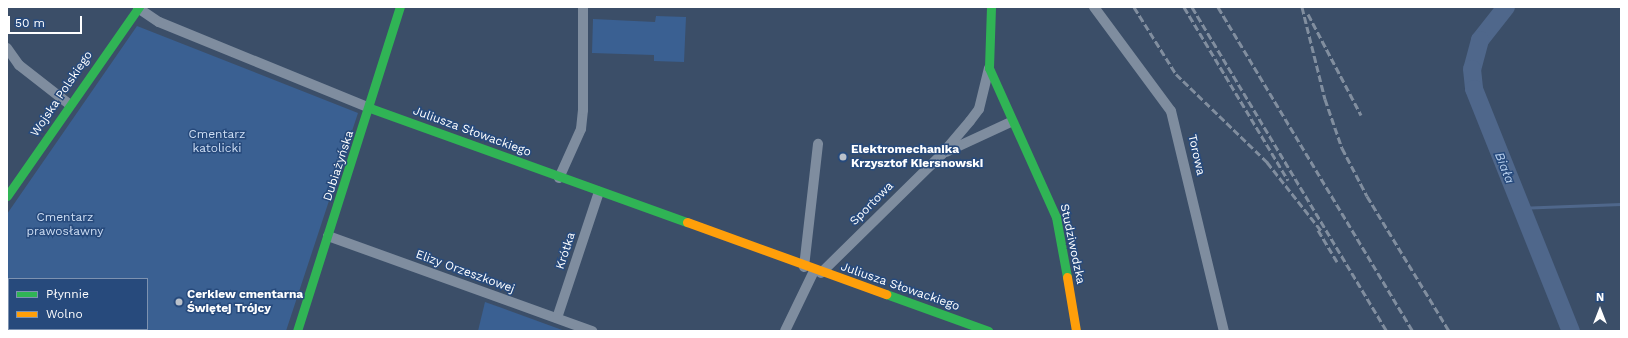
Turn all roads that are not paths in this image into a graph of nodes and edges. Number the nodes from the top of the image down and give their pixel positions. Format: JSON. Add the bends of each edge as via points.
{"nodes":[{"id":1,"x":400,"y":7,"type":"edge"},
{"id":2,"x":583,"y":7,"type":"edge"},
{"id":3,"x":991,"y":7,"type":"edge"},
{"id":4,"x":1094,"y":7,"type":"edge"},
{"id":5,"x":138,"y":8,"type":"edge"},
{"id":6,"x":7,"y":48,"type":"edge"},
{"id":7,"x":989,"y":68,"type":"junction"},
{"id":8,"x":69,"y":104,"type":"junction"},
{"id":9,"x":370,"y":108,"type":"junction"},
{"id":10,"x":1011,"y":122,"type":"junction"},
{"id":11,"x":818,"y":144,"type":"dead end"},
{"id":12,"x":942,"y":154,"type":"junction"},
{"id":13,"x":559,"y":178,"type":"junction"},
{"id":14,"x":599,"y":192,"type":"junction"},
{"id":15,"x":7,"y":196,"type":"edge"},
{"id":16,"x":328,"y":236,"type":"junction"},
{"id":17,"x":804,"y":267,"type":"junction"},
{"id":18,"x":818,"y":272,"type":"junction"},
{"id":19,"x":557,"y":318,"type":"junction"},
{"id":20,"x":297,"y":331,"type":"edge"},
{"id":21,"x":592,"y":331,"type":"edge"},
{"id":22,"x":785,"y":331,"type":"edge"},
{"id":23,"x":988,"y":331,"type":"edge"},
{"id":24,"x":1076,"y":331,"type":"edge"},
{"id":25,"x":1224,"y":331,"type":"edge"}],
"edges":[{"from":1,"to":9,"type":"street","name":"Dubiażyńska"},
{"from":2,"to":13,"type":"street","via":[[581,129]]},
{"from":3,"to":7,"type":"street","name":"Sportowa"},
{"from":4,"to":25,"type":"street","name":"Torowa","via":[[1171,112]]},
{"from":5,"to":8,"type":"street","name":"Wojska Polskiego"},
{"from":5,"to":9,"type":"street","name":"Juliusza Słowackiego","via":[[159,22]]},
{"from":6,"to":8,"type":"street","via":[[19,65]]},
{"from":7,"to":10,"type":"street","name":"Sportowa"},
{"from":7,"to":12,"type":"street","name":"Sportowa","via":[[978,109]]},
{"from":8,"to":15,"type":"street","name":"Wojska Polskiego"},
{"from":9,"to":13,"type":"street","name":"Juliusza Słowackiego"},
{"from":9,"to":16,"type":"street","name":"Dubiażyńska"},
{"from":10,"to":12,"type":"street","name":"Sportowa"},
{"from":10,"to":24,"type":"street","name":"Studziwodzka","via":[[1049,194],[1056,217]]},
{"from":11,"to":17,"type":"street"},
{"from":12,"to":18,"type":"street","name":"Sportowa"},
{"from":13,"to":14,"type":"street","name":"Juliusza Słowackiego"},
{"from":14,"to":17,"type":"street","name":"Juliusza Słowackiego"},
{"from":14,"to":19,"type":"street","name":"Krótka"},
{"from":16,"to":19,"type":"street","name":"Elizy Orzeszkowej"},
{"from":16,"to":20,"type":"street","name":"Dubiażyńska"},
{"from":17,"to":18,"type":"street","name":"Juliusza Słowackiego"},
{"from":18,"to":22,"type":"street","name":"Sportowa"},
{"from":18,"to":23,"type":"street","name":"Juliusza Słowackiego"},
{"from":19,"to":21,"type":"street","name":"Elizy Orzeszkowej"}]}
